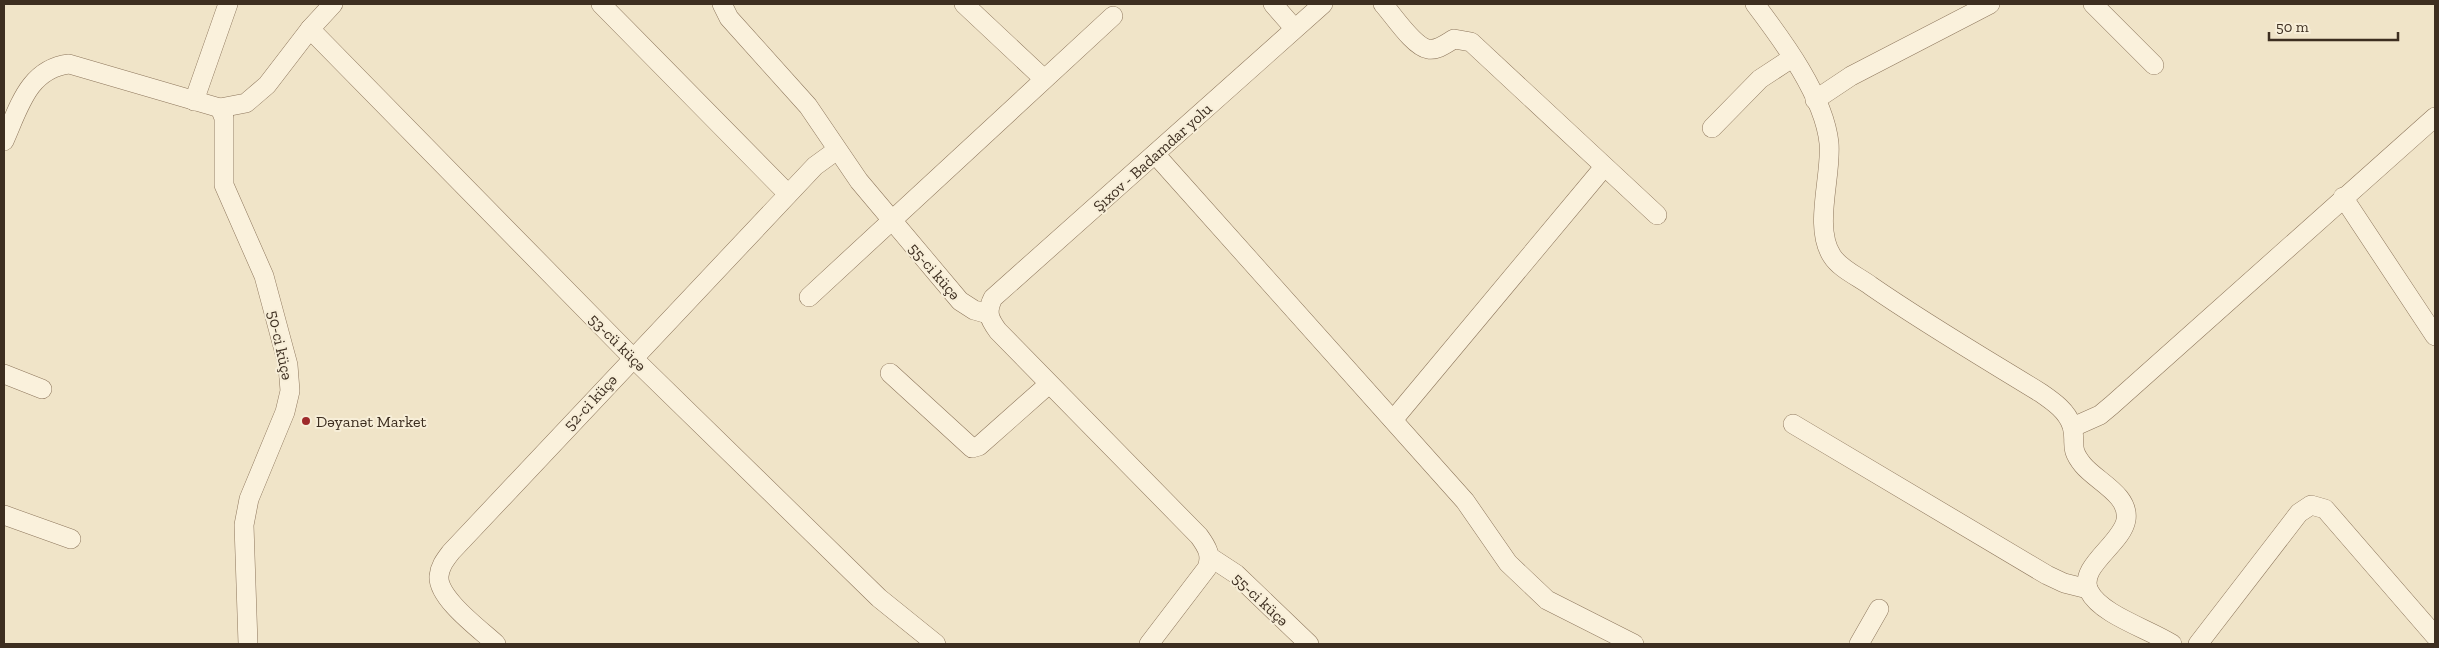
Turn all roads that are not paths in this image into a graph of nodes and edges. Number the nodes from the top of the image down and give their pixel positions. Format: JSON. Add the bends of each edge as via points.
{"nodes":[{"id":1,"x":228,"y":4,"type":"edge"},
{"id":2,"x":333,"y":4,"type":"edge"},
{"id":3,"x":601,"y":4,"type":"edge"},
{"id":4,"x":722,"y":4,"type":"edge"},
{"id":5,"x":964,"y":4,"type":"edge"},
{"id":6,"x":1273,"y":4,"type":"edge"},
{"id":7,"x":1323,"y":4,"type":"edge"},
{"id":8,"x":1384,"y":4,"type":"edge"},
{"id":9,"x":1755,"y":4,"type":"edge"},
{"id":10,"x":1990,"y":4,"type":"edge"},
{"id":11,"x":2093,"y":4,"type":"edge"},
{"id":12,"x":1113,"y":16,"type":"dead end"},
{"id":13,"x":1294,"y":28,"type":"junction"},
{"id":14,"x":310,"y":29,"type":"junction"},
{"id":15,"x":1792,"y":58,"type":"junction"},
{"id":16,"x":2154,"y":64,"type":"dead end"},
{"id":17,"x":1044,"y":79,"type":"junction"},
{"id":18,"x":1815,"y":100,"type":"junction"},
{"id":19,"x":194,"y":101,"type":"junction"},
{"id":20,"x":220,"y":108,"type":"junction"},
{"id":21,"x":2435,"y":117,"type":"edge"},
{"id":22,"x":1712,"y":128,"type":"dead end"},
{"id":23,"x":4,"y":141,"type":"edge"},
{"id":24,"x":838,"y":150,"type":"junction"},
{"id":25,"x":1155,"y":154,"type":"junction"},
{"id":26,"x":1604,"y":166,"type":"junction"},
{"id":27,"x":788,"y":194,"type":"junction"},
{"id":28,"x":2343,"y":197,"type":"junction"},
{"id":29,"x":1657,"y":215,"type":"dead end"},
{"id":30,"x":890,"y":220,"type":"junction"},
{"id":31,"x":809,"y":297,"type":"dead end"},
{"id":32,"x":988,"y":314,"type":"junction"},
{"id":33,"x":2435,"y":336,"type":"edge"},
{"id":34,"x":632,"y":357,"type":"junction"},
{"id":35,"x":890,"y":373,"type":"dead end"},
{"id":36,"x":4,"y":374,"type":"edge"},
{"id":37,"x":1049,"y":384,"type":"junction"},
{"id":38,"x":42,"y":389,"type":"dead end"},
{"id":39,"x":1393,"y":420,"type":"junction"},
{"id":40,"x":1793,"y":424,"type":"dead end"},
{"id":41,"x":2073,"y":427,"type":"junction"},
{"id":42,"x":4,"y":515,"type":"edge"},
{"id":43,"x":71,"y":538,"type":"dead end"},
{"id":44,"x":1210,"y":557,"type":"junction"},
{"id":45,"x":2088,"y":589,"type":"junction"},
{"id":46,"x":1879,"y":609,"type":"dead end"},
{"id":47,"x":2435,"y":634,"type":"edge"},
{"id":48,"x":248,"y":644,"type":"edge"},
{"id":49,"x":496,"y":644,"type":"edge"},
{"id":50,"x":936,"y":644,"type":"edge"},
{"id":51,"x":1149,"y":644,"type":"edge"},
{"id":52,"x":1309,"y":644,"type":"edge"},
{"id":53,"x":1634,"y":644,"type":"edge"},
{"id":54,"x":1859,"y":644,"type":"edge"},
{"id":55,"x":2172,"y":644,"type":"edge"},
{"id":56,"x":2198,"y":644,"type":"edge"}],
"edges":[{"from":1,"to":19,"type":"street"},
{"from":2,"to":14,"type":"street"},
{"from":3,"to":27,"type":"street"},
{"from":4,"to":24,"type":"street","name":"55-ci küçə","via":[[729,18],[808,106]]},
{"from":5,"to":17,"type":"street"},
{"from":6,"to":13,"type":"street"},
{"from":7,"to":13,"type":"street","name":"Şıxov - Badamdar yolu"},
{"from":8,"to":26,"type":"street","via":[[1419,46],[1430,50],[1454,39],[1471,42]]},
{"from":9,"to":15,"type":"street"},
{"from":10,"to":18,"type":"street","via":[[1851,76]]},
{"from":11,"to":16,"type":"street"},
{"from":12,"to":17,"type":"street"},
{"from":13,"to":25,"type":"street","name":"Şıxov - Badamdar yolu"},
{"from":14,"to":20,"type":"street","via":[[257,95],[246,103]]},
{"from":14,"to":34,"type":"street","name":"53-cü küçə"},
{"from":15,"to":18,"type":"street"},
{"from":15,"to":22,"type":"street","via":[[1760,79]]},
{"from":17,"to":30,"type":"street"},
{"from":18,"to":41,"type":"street","via":[[1829,143],[1824,222],[1825,239],[1832,256],[1896,304],[2041,393],[2059,406]]},
{"from":19,"to":20,"type":"street"},
{"from":19,"to":23,"type":"street","via":[[69,64],[54,66],[38,76],[26,93]]},
{"from":20,"to":48,"type":"street","name":"50-ci küçə","via":[[224,118],[224,185],[264,276],[288,365],[290,391],[285,412],[249,499],[244,525]]},
{"from":21,"to":28,"type":"street"},
{"from":24,"to":27,"type":"street","name":"52-ci küçə","via":[[815,166]]},
{"from":24,"to":30,"type":"street","name":"55-ci küçə"},
{"from":25,"to":32,"type":"street","name":"Şıxov - Badamdar yolu","via":[[993,298]]},
{"from":25,"to":39,"type":"street"},
{"from":26,"to":29,"type":"street"},
{"from":26,"to":39,"type":"street"},
{"from":27,"to":34,"type":"street","name":"52-ci küçə"},
{"from":28,"to":33,"type":"street"},
{"from":28,"to":41,"type":"street","via":[[2112,406]]},
{"from":30,"to":31,"type":"street"},
{"from":30,"to":32,"type":"street","name":"55-ci küçə","via":[[960,301]]},
{"from":32,"to":37,"type":"street","name":"55-ci küçə","via":[[998,331]]},
{"from":34,"to":49,"type":"street","name":"52-ci küçə","via":[[440,567],[441,589]]},
{"from":34,"to":50,"type":"street","name":"53-cü küçə","via":[[879,598]]},
{"from":35,"to":37,"type":"street","via":[[972,448],[979,446]]},
{"from":36,"to":38,"type":"street"},
{"from":37,"to":44,"type":"street","name":"55-ci küçə","via":[[1199,536]]},
{"from":39,"to":53,"type":"street","via":[[1465,501],[1508,563],[1547,600]]},
{"from":40,"to":45,"type":"street","via":[[2048,575]]},
{"from":41,"to":45,"type":"street","via":[[2072,447],[2077,458],[2110,488],[2122,504],[2126,518],[2124,530],[2091,569]]},
{"from":42,"to":43,"type":"street"},
{"from":44,"to":51,"type":"street","via":[[1203,575]]},
{"from":44,"to":52,"type":"street","name":"55-ci küçə","via":[[1236,574]]},
{"from":45,"to":55,"type":"street","via":[[2104,607]]},
{"from":46,"to":54,"type":"street"},
{"from":47,"to":56,"type":"street","via":[[2325,509],[2311,506],[2299,513]]}]}
